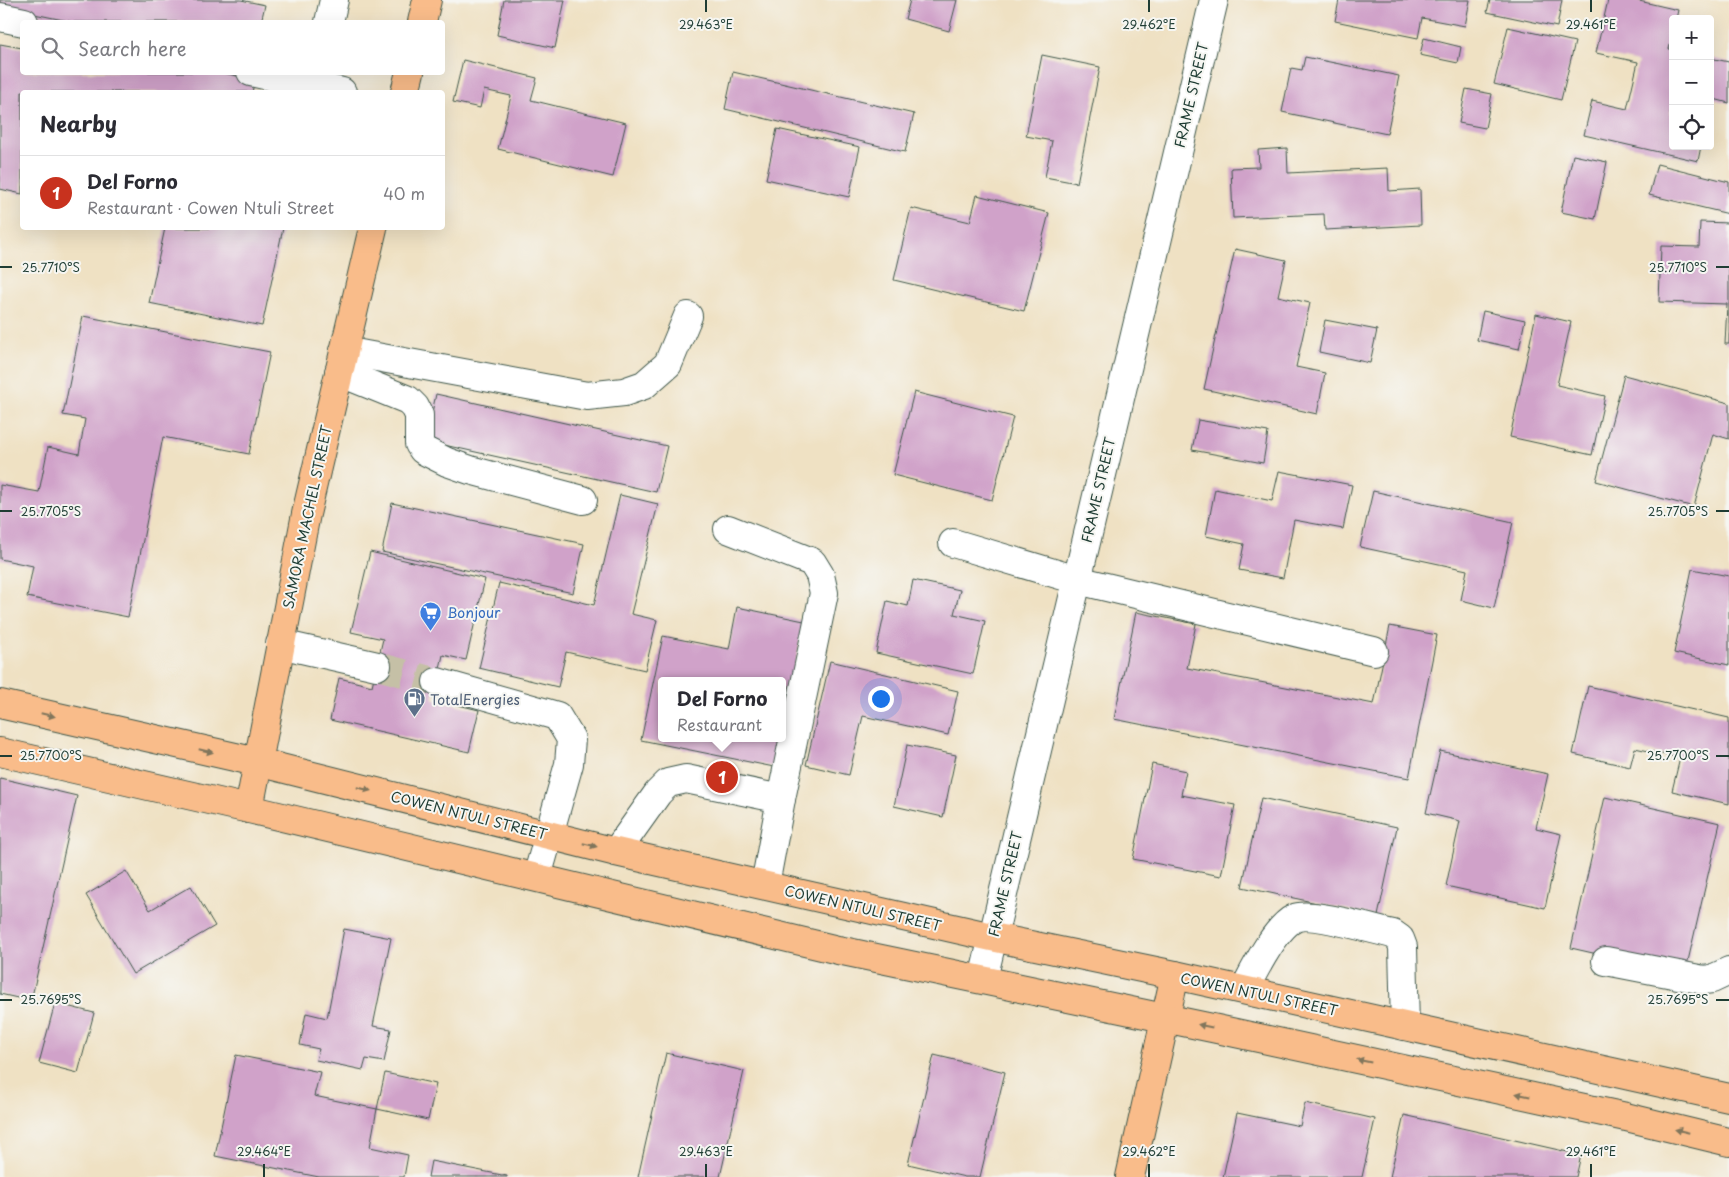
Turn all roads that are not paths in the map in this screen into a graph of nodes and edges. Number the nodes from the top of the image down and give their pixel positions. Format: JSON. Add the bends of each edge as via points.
{"nodes":[{"id":1,"x":427,"y":0,"type":"edge"},
{"id":2,"x":1214,"y":0,"type":"edge"},
{"id":3,"x":0,"y":17,"type":"edge"},
{"id":4,"x":422,"y":20,"type":"edge"},
{"id":5,"x":20,"y":21,"type":"edge"},
{"id":6,"x":278,"y":75,"type":"edge"},
{"id":7,"x":409,"y":75,"type":"edge"},
{"id":8,"x":315,"y":79,"type":"edge"},
{"id":9,"x":338,"y":90,"type":"edge"},
{"id":10,"x":406,"y":90,"type":"edge"},
{"id":11,"x":373,"y":230,"type":"edge"},
{"id":12,"x":688,"y":316,"type":"dead end"},
{"id":13,"x":342,"y":362,"type":"junction"},
{"id":14,"x":583,"y":500,"type":"dead end"},
{"id":15,"x":728,"y":528,"type":"dead end"},
{"id":16,"x":953,"y":543,"type":"dead end"},
{"id":17,"x":1077,"y":580,"type":"junction"},
{"id":18,"x":280,"y":644,"type":"junction"},
{"id":19,"x":1374,"y":651,"type":"dead end"},
{"id":20,"x":377,"y":666,"type":"tunnel mouth"},
{"id":21,"x":437,"y":682,"type":"tunnel mouth"},
{"id":22,"x":0,"y":704,"type":"edge"},
{"id":23,"x":0,"y":752,"type":"edge"},
{"id":24,"x":257,"y":762,"type":"junction"},
{"id":25,"x":781,"y":799,"type":"junction"},
{"id":26,"x":249,"y":809,"type":"junction"},
{"id":27,"x":548,"y":835,"type":"junction"},
{"id":28,"x":616,"y":852,"type":"junction"},
{"id":29,"x":537,"y":877,"type":"junction"},
{"id":30,"x":765,"y":885,"type":"junction"},
{"id":31,"x":992,"y":937,"type":"junction"},
{"id":32,"x":1606,"y":961,"type":"dead end"},
{"id":33,"x":1729,"y":971,"type":"edge"},
{"id":34,"x":1175,"y":975,"type":"junction"},
{"id":35,"x":983,"y":979,"type":"junction"},
{"id":36,"x":1244,"y":990,"type":"junction"},
{"id":37,"x":1165,"y":1018,"type":"junction"},
{"id":38,"x":1405,"y":1026,"type":"junction"},
{"id":39,"x":1729,"y":1098,"type":"edge"},
{"id":40,"x":1729,"y":1142,"type":"edge"},
{"id":41,"x":1130,"y":1177,"type":"edge"}],
"edges":[{"from":1,"to":4,"type":"main road"},
{"from":2,"to":17,"type":"street","name":"FRAME STREET"},
{"from":3,"to":5,"type":"street"},
{"from":6,"to":8,"type":"street"},
{"from":7,"to":10,"type":"main road"},
{"from":8,"to":9,"type":"street"},
{"from":11,"to":13,"type":"main road","name":"SAMORA MACHEL STREET"},
{"from":12,"to":13,"type":"street","via":[[668,364],[644,386],[624,392],[587,396]]},
{"from":13,"to":14,"type":"street","via":[[408,400],[419,415],[423,450],[470,470]]},
{"from":13,"to":18,"type":"main road","name":"SAMORA MACHEL STREET","via":[[306,514]]},
{"from":15,"to":25,"type":"street","via":[[812,562],[820,575],[824,593]]},
{"from":16,"to":17,"type":"street"},
{"from":17,"to":19,"type":"street"},
{"from":17,"to":31,"type":"street","name":"FRAME STREET"},
{"from":18,"to":20,"type":"street"},
{"from":18,"to":24,"type":"main road","name":"SAMORA MACHEL STREET"},
{"from":21,"to":27,"type":"street","via":[[556,716],[571,739],[569,764]]},
{"from":22,"to":24,"type":"main road","name":"COWEN NTULI STREET","one_way":true},
{"from":23,"to":26,"type":"main road"},
{"from":24,"to":26,"type":"main road","name":"SAMORA MACHEL STREET"},
{"from":24,"to":27,"type":"main road","name":"COWEN NTULI STREET","one_way":true},
{"from":25,"to":28,"type":"street","via":[[686,779],[668,783]]},
{"from":25,"to":30,"type":"street"},
{"from":26,"to":29,"type":"main road"},
{"from":27,"to":28,"type":"main road","name":"COWEN NTULI STREET","one_way":true},
{"from":27,"to":29,"type":"street"},
{"from":28,"to":30,"type":"main road","name":"COWEN NTULI STREET"},
{"from":29,"to":35,"type":"main road","via":[[838,950]]},
{"from":30,"to":31,"type":"main road","name":"COWEN NTULI STREET"},
{"from":31,"to":34,"type":"main road","name":"COWEN NTULI STREET"},
{"from":31,"to":35,"type":"street","name":"FRAME STREET"},
{"from":32,"to":33,"type":"street","via":[[1704,980]]},
{"from":34,"to":36,"type":"main road","name":"COWEN NTULI STREET"},
{"from":34,"to":37,"type":"main road"},
{"from":35,"to":37,"type":"main road"},
{"from":36,"to":38,"type":"main road","name":"COWEN NTULI STREET"},
{"from":36,"to":38,"type":"street","via":[[1270,944],[1295,918],[1312,916],[1394,934],[1403,946]]},
{"from":40,"to":37,"type":"main road","one_way":true},
{"from":37,"to":41,"type":"main road"},
{"from":38,"to":39,"type":"main road","name":"COWEN NTULI STREET"}]}
